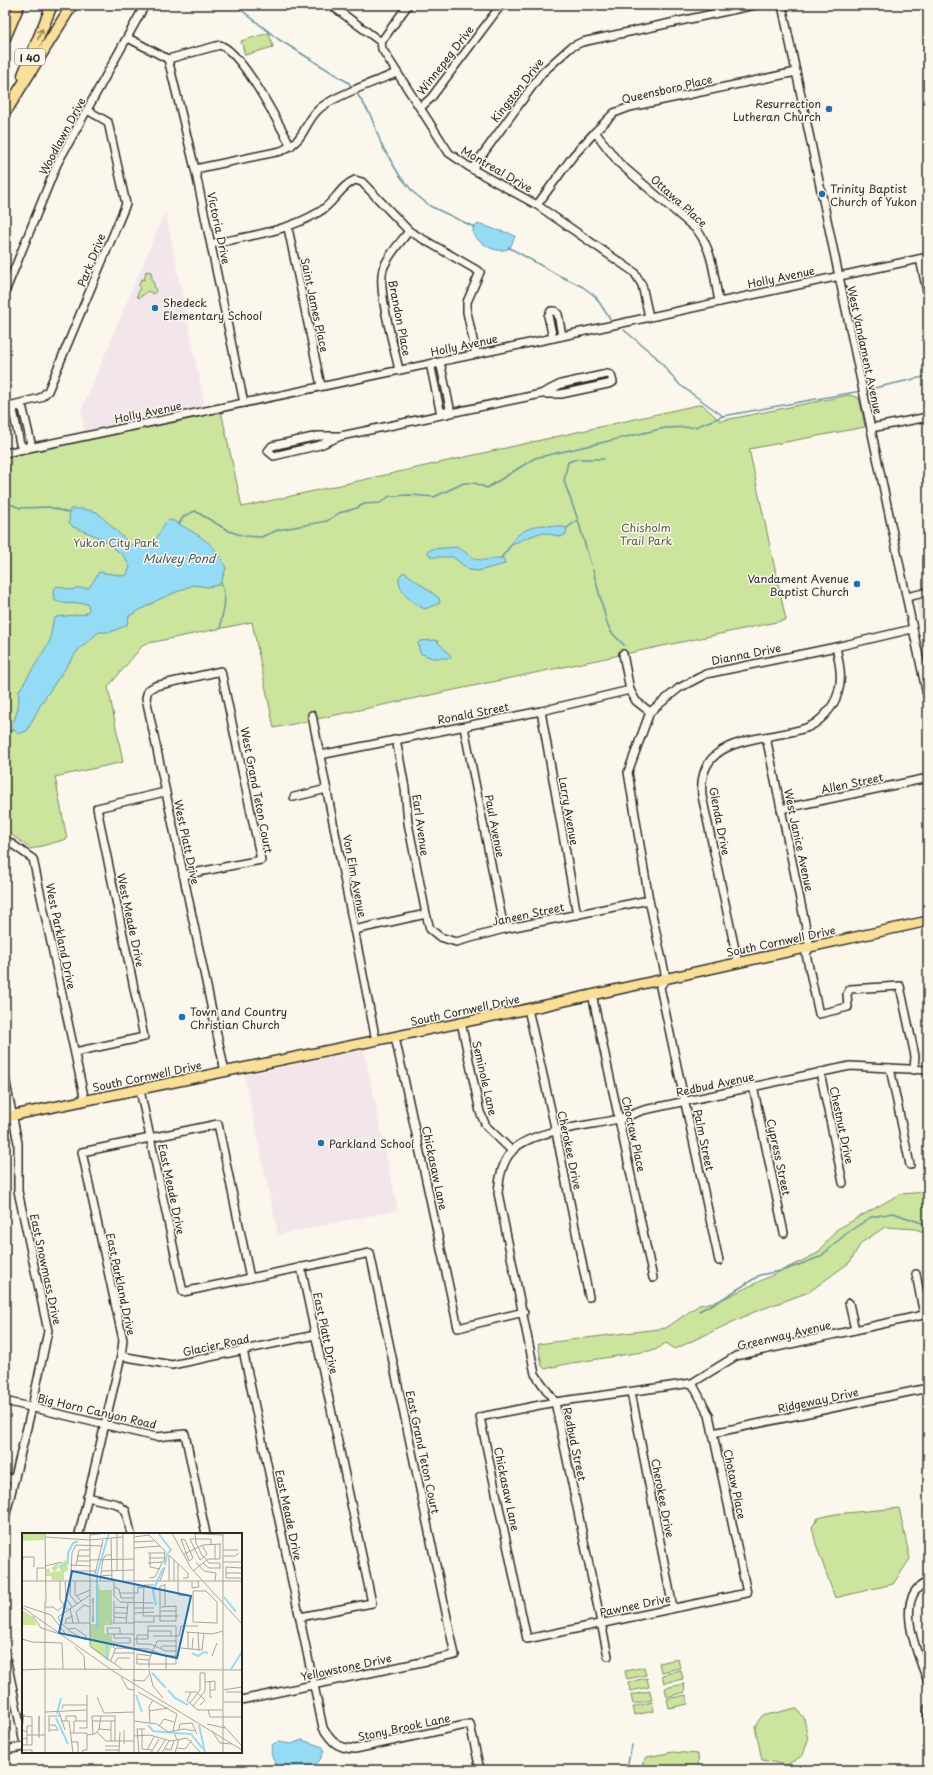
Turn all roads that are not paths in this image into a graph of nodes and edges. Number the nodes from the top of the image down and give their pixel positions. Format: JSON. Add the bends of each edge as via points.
{"nodes":[{"id":1,"x":19,"y":5,"type":"edge"},
{"id":2,"x":52,"y":5,"type":"edge"},
{"id":3,"x":72,"y":5,"type":"edge"},
{"id":4,"x":145,"y":5,"type":"edge"},
{"id":5,"x":331,"y":5,"type":"edge"},
{"id":6,"x":408,"y":5,"type":"edge"},
{"id":7,"x":501,"y":5,"type":"edge"},
{"id":8,"x":755,"y":5,"type":"edge"},
{"id":9,"x":782,"y":5,"type":"edge"},
{"id":10,"x":5,"y":38,"type":"edge"},
{"id":11,"x":128,"y":38,"type":"junction"},
{"id":12,"x":381,"y":42,"type":"junction"},
{"id":13,"x":168,"y":59,"type":"junction"},
{"id":14,"x":796,"y":72,"type":"junction"},
{"id":15,"x":397,"y":73,"type":"junction"},
{"id":16,"x":420,"y":108,"type":"junction"},
{"id":17,"x":87,"y":110,"type":"junction"},
{"id":18,"x":6,"y":112,"type":"edge"},
{"id":19,"x":595,"y":132,"type":"junction"},
{"id":20,"x":291,"y":146,"type":"junction"},
{"id":21,"x":195,"y":169,"type":"junction"},
{"id":22,"x":472,"y":169,"type":"junction"},
{"id":23,"x":537,"y":205,"type":"junction"},
{"id":24,"x":288,"y":228,"type":"junction"},
{"id":25,"x":409,"y":231,"type":"junction"},
{"id":26,"x":211,"y":244,"type":"junction"},
{"id":27,"x":928,"y":257,"type":"edge"},
{"id":28,"x":920,"y":259,"type":"junction"},
{"id":29,"x":838,"y":276,"type":"junction"},
{"id":30,"x":5,"y":292,"type":"edge"},
{"id":31,"x":928,"y":296,"type":"edge"},
{"id":32,"x":719,"y":302,"type":"junction"},
{"id":33,"x":649,"y":317,"type":"junction"},
{"id":34,"x":562,"y":336,"type":"junction"},
{"id":35,"x":553,"y":338,"type":"junction"},
{"id":36,"x":476,"y":354,"type":"junction"},
{"id":37,"x":435,"y":362,"type":"junction"},
{"id":38,"x":399,"y":370,"type":"junction"},
{"id":39,"x":321,"y":386,"type":"junction"},
{"id":40,"x":541,"y":394,"type":"junction"},
{"id":41,"x":244,"y":403,"type":"junction"},
{"id":42,"x":17,"y":405,"type":"junction"},
{"id":43,"x":5,"y":406,"type":"edge"},
{"id":44,"x":446,"y":414,"type":"junction"},
{"id":45,"x":928,"y":417,"type":"edge"},
{"id":46,"x":871,"y":428,"type":"junction"},
{"id":47,"x":340,"y":436,"type":"junction"},
{"id":48,"x":26,"y":449,"type":"junction"},
{"id":49,"x":5,"y":453,"type":"edge"},
{"id":50,"x":928,"y":592,"type":"edge"},
{"id":51,"x":906,"y":597,"type":"junction"},
{"id":52,"x":912,"y":630,"type":"junction"},
{"id":53,"x":836,"y":648,"type":"junction"},
{"id":54,"x":623,"y":654,"type":"dead end"},
{"id":55,"x":221,"y":671,"type":"joint"},
{"id":56,"x":630,"y":690,"type":"junction"},
{"id":57,"x":928,"y":700,"type":"edge"},
{"id":58,"x":541,"y":711,"type":"junction"},
{"id":59,"x":650,"y":712,"type":"junction"},
{"id":60,"x":312,"y":715,"type":"dead end"},
{"id":61,"x":464,"y":727,"type":"junction"},
{"id":62,"x":766,"y":737,"type":"junction"},
{"id":63,"x":396,"y":739,"type":"junction"},
{"id":64,"x":320,"y":755,"type":"junction"},
{"id":65,"x":928,"y":778,"type":"edge"},
{"id":66,"x":326,"y":789,"type":"junction"},
{"id":67,"x":165,"y":792,"type":"junction"},
{"id":68,"x":294,"y":797,"type":"dead end"},
{"id":69,"x":781,"y":809,"type":"junction"},
{"id":70,"x":5,"y":839,"type":"edge"},
{"id":71,"x":183,"y":875,"type":"junction"},
{"id":72,"x":649,"y":900,"type":"junction"},
{"id":73,"x":426,"y":914,"type":"junction"},
{"id":74,"x":576,"y":915,"type":"junction"},
{"id":75,"x":928,"y":921,"type":"edge"},
{"id":76,"x":504,"y":929,"type":"junction"},
{"id":77,"x":354,"y":930,"type":"junction"},
{"id":78,"x":810,"y":947,"type":"junction"},
{"id":79,"x":738,"y":963,"type":"junction"},
{"id":80,"x":666,"y":978,"type":"junction"},
{"id":81,"x":592,"y":994,"type":"junction"},
{"id":82,"x":528,"y":1009,"type":"junction"},
{"id":83,"x":461,"y":1022,"type":"junction"},
{"id":84,"x":396,"y":1037,"type":"junction"},
{"id":85,"x":376,"y":1041,"type":"junction"},
{"id":86,"x":75,"y":1052,"type":"junction"},
{"id":87,"x":890,"y":1068,"type":"junction"},
{"id":88,"x":914,"y":1070,"type":"junction"},
{"id":89,"x":928,"y":1070,"type":"edge"},
{"id":90,"x":225,"y":1072,"type":"junction"},
{"id":91,"x":820,"y":1072,"type":"junction"},
{"id":92,"x":5,"y":1078,"type":"edge"},
{"id":93,"x":753,"y":1086,"type":"junction"},
{"id":94,"x":140,"y":1090,"type":"junction"},
{"id":95,"x":85,"y":1101,"type":"junction"},
{"id":96,"x":685,"y":1102,"type":"junction"},
{"id":97,"x":9,"y":1116,"type":"edge"},
{"id":98,"x":619,"y":1119,"type":"junction"},
{"id":99,"x":556,"y":1132,"type":"junction"},
{"id":100,"x":150,"y":1138,"type":"junction"},
{"id":101,"x":512,"y":1151,"type":"junction"},
{"id":102,"x":910,"y":1165,"type":"dead end"},
{"id":103,"x":843,"y":1183,"type":"dead end"},
{"id":104,"x":784,"y":1233,"type":"dead end"},
{"id":105,"x":719,"y":1261,"type":"dead end"},
{"id":106,"x":301,"y":1267,"type":"junction"},
{"id":107,"x":916,"y":1274,"type":"dead end"},
{"id":108,"x":250,"y":1278,"type":"junction"},
{"id":109,"x":653,"y":1278,"type":"dead end"},
{"id":110,"x":589,"y":1297,"type":"dead end"},
{"id":111,"x":849,"y":1303,"type":"dead end"},
{"id":112,"x":524,"y":1312,"type":"junction"},
{"id":113,"x":926,"y":1314,"type":"edge"},
{"id":114,"x":855,"y":1330,"type":"junction"},
{"id":115,"x":315,"y":1335,"type":"junction"},
{"id":116,"x":243,"y":1350,"type":"junction"},
{"id":117,"x":121,"y":1356,"type":"junction"},
{"id":118,"x":692,"y":1383,"type":"junction"},
{"id":119,"x":928,"y":1388,"type":"edge"},
{"id":120,"x":631,"y":1392,"type":"junction"},
{"id":121,"x":5,"y":1400,"type":"edge"},
{"id":122,"x":556,"y":1402,"type":"junction"},
{"id":123,"x":32,"y":1407,"type":"junction"},
{"id":124,"x":104,"y":1425,"type":"junction"},
{"id":125,"x":713,"y":1433,"type":"junction"},
{"id":126,"x":5,"y":1477,"type":"edge"},
{"id":127,"x":15,"y":1480,"type":"junction"},
{"id":128,"x":87,"y":1497,"type":"junction"},
{"id":129,"x":5,"y":1518,"type":"edge"},
{"id":130,"x":79,"y":1533,"type":"edge"},
{"id":131,"x":131,"y":1533,"type":"edge"},
{"id":132,"x":206,"y":1533,"type":"edge"},
{"id":133,"x":928,"y":1582,"type":"edge"},
{"id":134,"x":747,"y":1593,"type":"joint"},
{"id":135,"x":674,"y":1608,"type":"junction"},
{"id":136,"x":300,"y":1617,"type":"junction"},
{"id":137,"x":601,"y":1624,"type":"junction"},
{"id":138,"x":527,"y":1639,"type":"joint"},
{"id":139,"x":5,"y":1652,"type":"edge"},
{"id":140,"x":455,"y":1655,"type":"joint"},
{"id":141,"x":608,"y":1656,"type":"dead end"},
{"id":142,"x":7,"y":1674,"type":"edge"},
{"id":143,"x":928,"y":1682,"type":"edge"},
{"id":144,"x":315,"y":1685,"type":"junction"},
{"id":145,"x":242,"y":1699,"type":"edge"},
{"id":146,"x":928,"y":1708,"type":"edge"},
{"id":147,"x":928,"y":1722,"type":"edge"},
{"id":148,"x":22,"y":1735,"type":"edge"},
{"id":149,"x":22,"y":1747,"type":"edge"},
{"id":150,"x":5,"y":1750,"type":"edge"},
{"id":151,"x":480,"y":1770,"type":"edge"}],
"edges":[{"from":1,"to":10,"type":"highway","number":"I 40"},
{"from":18,"to":2,"type":"highway","number":"I 40","one_way":true},
{"from":3,"to":18,"type":"highway"},
{"from":4,"to":11,"type":"street"},
{"from":5,"to":12,"type":"street","name":"Montreal Drive"},
{"from":6,"to":12,"type":"street"},
{"from":7,"to":16,"type":"street","name":"Winnepeg Drive","via":[[431,98]]},
{"from":8,"to":22,"type":"street","name":"Kingston Drive","via":[[582,42],[571,47],[542,73]]},
{"from":9,"to":14,"type":"street","name":"West Vandament Avenue"},
{"from":11,"to":13,"type":"street"},
{"from":11,"to":17,"type":"street","name":"Woodlawn Drive"},
{"from":12,"to":15,"type":"street","name":"Montreal Drive","via":[[382,49]]},
{"from":13,"to":20,"type":"street","via":[[220,44],[227,47],[254,82]]},
{"from":13,"to":21,"type":"street","name":"Victoria Drive"},
{"from":14,"to":19,"type":"street","name":"Queensboro Place","via":[[630,107],[614,113]]},
{"from":14,"to":29,"type":"street","name":"West Vandament Avenue"},
{"from":15,"to":16,"type":"street","name":"Montreal Drive"},
{"from":15,"to":20,"type":"street","via":[[329,102],[317,111],[301,137]]},
{"from":16,"to":22,"type":"street","name":"Montreal Drive","via":[[449,153]]},
{"from":17,"to":30,"type":"street","name":"Woodlawn Drive","via":[[57,164]]},
{"from":17,"to":42,"type":"street","name":"Park Drive","via":[[108,122],[126,204],[48,391],[40,398]]},
{"from":19,"to":23,"type":"street","name":"Queensboro Place","via":[[573,156]]},
{"from":19,"to":32,"type":"street","name":"Ottawa Place","via":[[620,163],[703,238],[708,247]]},
{"from":20,"to":21,"type":"street","via":[[280,151]]},
{"from":21,"to":26,"type":"street","name":"Victoria Drive"},
{"from":22,"to":23,"type":"street","name":"Montreal Drive"},
{"from":23,"to":33,"type":"street","name":"Montreal Drive","via":[[634,272],[642,285]]},
{"from":24,"to":25,"type":"street","via":[[329,206],[348,183],[355,180],[362,182]]},
{"from":24,"to":26,"type":"street"},
{"from":24,"to":39,"type":"street","name":"Saint James Place"},
{"from":25,"to":36,"type":"street","via":[[480,272],[467,302]]},
{"from":25,"to":38,"type":"street","name":"Brandon Place","via":[[389,257],[381,278]]},
{"from":26,"to":41,"type":"street","name":"Victoria Drive"},
{"from":27,"to":28,"type":"street","name":"Holly Avenue"},
{"from":28,"to":29,"type":"street","name":"Holly Avenue"},
{"from":28,"to":31,"type":"street"},
{"from":29,"to":32,"type":"street","name":"Holly Avenue"},
{"from":29,"to":46,"type":"street","name":"West Vandament Avenue"},
{"from":32,"to":33,"type":"street","name":"Holly Avenue"},
{"from":33,"to":34,"type":"street","name":"Holly Avenue"},
{"from":34,"to":35,"type":"street","name":"Holly Avenue"},
{"from":34,"to":35,"type":"street","via":[[558,314],[551,311],[548,316]]},
{"from":35,"to":36,"type":"street","name":"Holly Avenue"},
{"from":36,"to":37,"type":"street","name":"Holly Avenue"},
{"from":37,"to":38,"type":"street","name":"Holly Avenue"},
{"from":37,"to":44,"type":"street","via":[[431,368],[440,410]]},
{"from":37,"to":44,"type":"street","via":[[441,366],[450,408]]},
{"from":38,"to":39,"type":"street","name":"Holly Avenue"},
{"from":39,"to":41,"type":"street","name":"Holly Avenue"},
{"from":40,"to":40,"type":"street","via":[[561,394],[608,384],[613,382],[613,378],[607,374],[561,384]]},
{"from":40,"to":44,"type":"street"},
{"from":41,"to":48,"type":"street","name":"Holly Avenue"},
{"from":42,"to":43,"type":"street"},
{"from":42,"to":48,"type":"street","via":[[13,410],[20,444]]},
{"from":42,"to":48,"type":"street","via":[[24,409],[30,443]]},
{"from":44,"to":47,"type":"street"},
{"from":45,"to":46,"type":"street"},
{"from":46,"to":51,"type":"street","name":"West Vandament Avenue"},
{"from":47,"to":47,"type":"street","via":[[320,445],[274,456],[268,451],[272,446],[318,436]]},
{"from":48,"to":49,"type":"street","name":"Holly Avenue"},
{"from":50,"to":51,"type":"street"},
{"from":51,"to":52,"type":"street","name":"West Vandament Avenue"},
{"from":52,"to":53,"type":"street","name":"Dianna Drive"},
{"from":52,"to":57,"type":"street","name":"West Vandament Avenue"},
{"from":53,"to":59,"type":"street","name":"Dianna Drive","via":[[706,674],[679,688]]},
{"from":53,"to":62,"type":"street","name":"Glenda Drive","via":[[840,673],[838,693],[831,707],[807,728]]},
{"from":54,"to":56,"type":"street"},
{"from":55,"to":67,"type":"street","name":"West Platt Drive","via":[[155,686],[148,690],[146,698]]},
{"from":55,"to":71,"type":"street","name":"West Grand Teton Court","via":[[261,860]]},
{"from":56,"to":58,"type":"street","name":"Ronald Street"},
{"from":56,"to":59,"type":"street","via":[[636,701]]},
{"from":58,"to":61,"type":"street","name":"Ronald Street"},
{"from":58,"to":74,"type":"street","name":"Larry Avenue"},
{"from":59,"to":72,"type":"street","via":[[628,772]]},
{"from":60,"to":64,"type":"street","name":"Von Elm Avenue"},
{"from":61,"to":63,"type":"street","name":"Ronald Street"},
{"from":61,"to":76,"type":"street","name":"Paul Avenue"},
{"from":62,"to":69,"type":"street","name":"West Janice Avenue"},
{"from":62,"to":79,"type":"street","name":"Glenda Drive","via":[[728,746],[709,760],[701,783]]},
{"from":63,"to":64,"type":"street","name":"Ronald Street"},
{"from":63,"to":73,"type":"street","name":"Earl Avenue","via":[[408,823]]},
{"from":64,"to":66,"type":"street","name":"Von Elm Avenue"},
{"from":65,"to":69,"type":"street","name":"Allen Street"},
{"from":66,"to":68,"type":"street"},
{"from":66,"to":77,"type":"street","name":"Von Elm Avenue"},
{"from":67,"to":71,"type":"street","name":"West Platt Drive"},
{"from":67,"to":86,"type":"street","name":"West Meade Drive","via":[[97,808],[144,1036]]},
{"from":69,"to":78,"type":"street","name":"West Janice Avenue"},
{"from":70,"to":86,"type":"street","name":"West Parkland Drive","via":[[33,859]]},
{"from":71,"to":90,"type":"street","name":"West Platt Drive"},
{"from":72,"to":74,"type":"street","name":"Janeen Street"},
{"from":72,"to":80,"type":"street"},
{"from":73,"to":76,"type":"street","name":"Janeen Street","via":[[430,929],[440,937],[456,942]]},
{"from":73,"to":77,"type":"street"},
{"from":74,"to":76,"type":"street","name":"Janeen Street"},
{"from":75,"to":78,"type":"main road","name":"South Cornwell Drive"},
{"from":77,"to":85,"type":"street","name":"Von Elm Avenue"},
{"from":78,"to":79,"type":"main road","name":"South Cornwell Drive"},
{"from":78,"to":88,"type":"street","name":"West Janice Avenue","via":[[806,954],[819,1014],[848,1007],[847,994],[850,989],[900,986],[915,1056]]},
{"from":79,"to":80,"type":"main road","name":"South Cornwell Drive"},
{"from":80,"to":81,"type":"main road","name":"South Cornwell Drive"},
{"from":80,"to":96,"type":"street","name":"Palm Street","via":[[660,987]]},
{"from":81,"to":82,"type":"main road","name":"South Cornwell Drive"},
{"from":81,"to":98,"type":"street","name":"Choctaw Place"},
{"from":82,"to":83,"type":"main road","name":"South Cornwell Drive"},
{"from":82,"to":99,"type":"street","name":"Cherokee Drive"},
{"from":83,"to":84,"type":"main road","name":"South Cornwell Drive"},
{"from":83,"to":101,"type":"street","name":"Seminole Lane","via":[[480,1112],[486,1126]]},
{"from":84,"to":85,"type":"main road","name":"South Cornwell Drive"},
{"from":84,"to":112,"type":"street","name":"Chickasaw Lane","via":[[458,1328]]},
{"from":85,"to":90,"type":"main road","name":"South Cornwell Drive"},
{"from":86,"to":95,"type":"street"},
{"from":87,"to":88,"type":"street","name":"Redbud Avenue"},
{"from":87,"to":91,"type":"street","name":"Redbud Avenue","via":[[850,1066]]},
{"from":87,"to":102,"type":"street"},
{"from":88,"to":89,"type":"street","name":"Redbud Avenue"},
{"from":90,"to":94,"type":"main road","name":"South Cornwell Drive"},
{"from":91,"to":93,"type":"street","name":"Redbud Avenue"},
{"from":91,"to":103,"type":"street","name":"Chestnut Drive"},
{"from":92,"to":97,"type":"street","name":"East Snowmass Drive"},
{"from":93,"to":96,"type":"street","name":"Redbud Avenue"},
{"from":93,"to":104,"type":"street","name":"Cypress Street"},
{"from":94,"to":95,"type":"main road","name":"South Cornwell Drive"},
{"from":94,"to":100,"type":"street","name":"East Meade Drive"},
{"from":95,"to":97,"type":"main road","name":"South Cornwell Drive"},
{"from":96,"to":98,"type":"street","name":"Redbud Avenue","via":[[644,1110]]},
{"from":96,"to":105,"type":"street","name":"Palm Street"},
{"from":97,"to":123,"type":"street","name":"East Snowmass Drive","via":[[18,1143],[18,1191],[48,1331]]},
{"from":98,"to":99,"type":"street","name":"Redbud Avenue"},
{"from":98,"to":109,"type":"street","name":"Choctaw Place"},
{"from":99,"to":101,"type":"street","name":"Redbud Avenue","via":[[534,1137]]},
{"from":99,"to":110,"type":"street","name":"Cherokee Drive"},
{"from":100,"to":108,"type":"street","via":[[218,1124]]},
{"from":100,"to":108,"type":"street","name":"East Meade Drive","via":[[182,1292]]},
{"from":100,"to":117,"type":"street","name":"East Parkland Drive","via":[[82,1152],[123,1340]]},
{"from":101,"to":112,"type":"street","name":"Redbud Street","via":[[499,1179],[498,1193]]},
{"from":106,"to":108,"type":"street"},
{"from":106,"to":115,"type":"street","name":"East Platt Drive"},
{"from":106,"to":140,"type":"street","name":"East Grand Teton Court","via":[[370,1253]]},
{"from":107,"to":113,"type":"street"},
{"from":111,"to":114,"type":"street"},
{"from":112,"to":122,"type":"street","name":"Redbud Street","via":[[535,1374]]},
{"from":113,"to":114,"type":"street","name":"Greenway Avenue"},
{"from":114,"to":118,"type":"street","name":"Greenway Avenue","via":[[736,1356]]},
{"from":115,"to":116,"type":"street","name":"Glacier Road"},
{"from":115,"to":136,"type":"street","name":"East Platt Drive","via":[[372,1603]]},
{"from":116,"to":117,"type":"street","name":"Glacier Road","via":[[172,1365]]},
{"from":116,"to":136,"type":"street","name":"East Meade Drive"},
{"from":117,"to":124,"type":"street","name":"East Parkland Drive"},
{"from":118,"to":120,"type":"street","name":"Greenway Avenue"},
{"from":118,"to":125,"type":"street","name":"Chotaw Place","via":[[709,1416]]},
{"from":119,"to":125,"type":"street","name":"Ridgeway Drive"},
{"from":120,"to":122,"type":"street","name":"Greenway Avenue"},
{"from":120,"to":135,"type":"street","name":"Cherokee Drive"},
{"from":121,"to":123,"type":"street","name":"Big Horn Canyon Road"},
{"from":122,"to":137,"type":"street","name":"Redbud Street"},
{"from":122,"to":138,"type":"street","name":"Chickasaw Lane","via":[[480,1417]]},
{"from":123,"to":124,"type":"street","name":"Big Horn Canyon Road"},
{"from":123,"to":127,"type":"street","name":"East Snowmass Drive"},
{"from":124,"to":128,"type":"street","name":"East Parkland Drive"},
{"from":124,"to":132,"type":"street","name":"Big Horn Canyon Road","via":[[156,1437],[185,1434]]},
{"from":125,"to":134,"type":"street","name":"Chotaw Place"},
{"from":126,"to":127,"type":"street"},
{"from":127,"to":129,"type":"street","name":"East Snowmass Drive"},
{"from":128,"to":130,"type":"street","name":"East Parkland Drive"},
{"from":128,"to":131,"type":"street","via":[[117,1504],[126,1511]]},
{"from":133,"to":143,"type":"street","via":[[916,1591],[910,1607],[913,1640]]},
{"from":134,"to":135,"type":"street","name":"Pawnee Drive"},
{"from":135,"to":137,"type":"street","name":"Pawnee Drive"},
{"from":136,"to":144,"type":"street","name":"East Meade Drive"},
{"from":137,"to":138,"type":"street","name":"Pawnee Drive"},
{"from":137,"to":141,"type":"street","name":"Redbud Street"},
{"from":139,"to":142,"type":"street"},
{"from":140,"to":144,"type":"street","name":"Yellowstone Drive"},
{"from":142,"to":148,"type":"street"},
{"from":144,"to":145,"type":"street","name":"Yellowstone Drive"},
{"from":144,"to":151,"type":"street","name":"Stony Brook Lane","via":[[323,1728],[330,1740],[343,1748],[356,1749],[470,1724]]},
{"from":146,"to":147,"type":"street"},
{"from":149,"to":150,"type":"street"}]}
